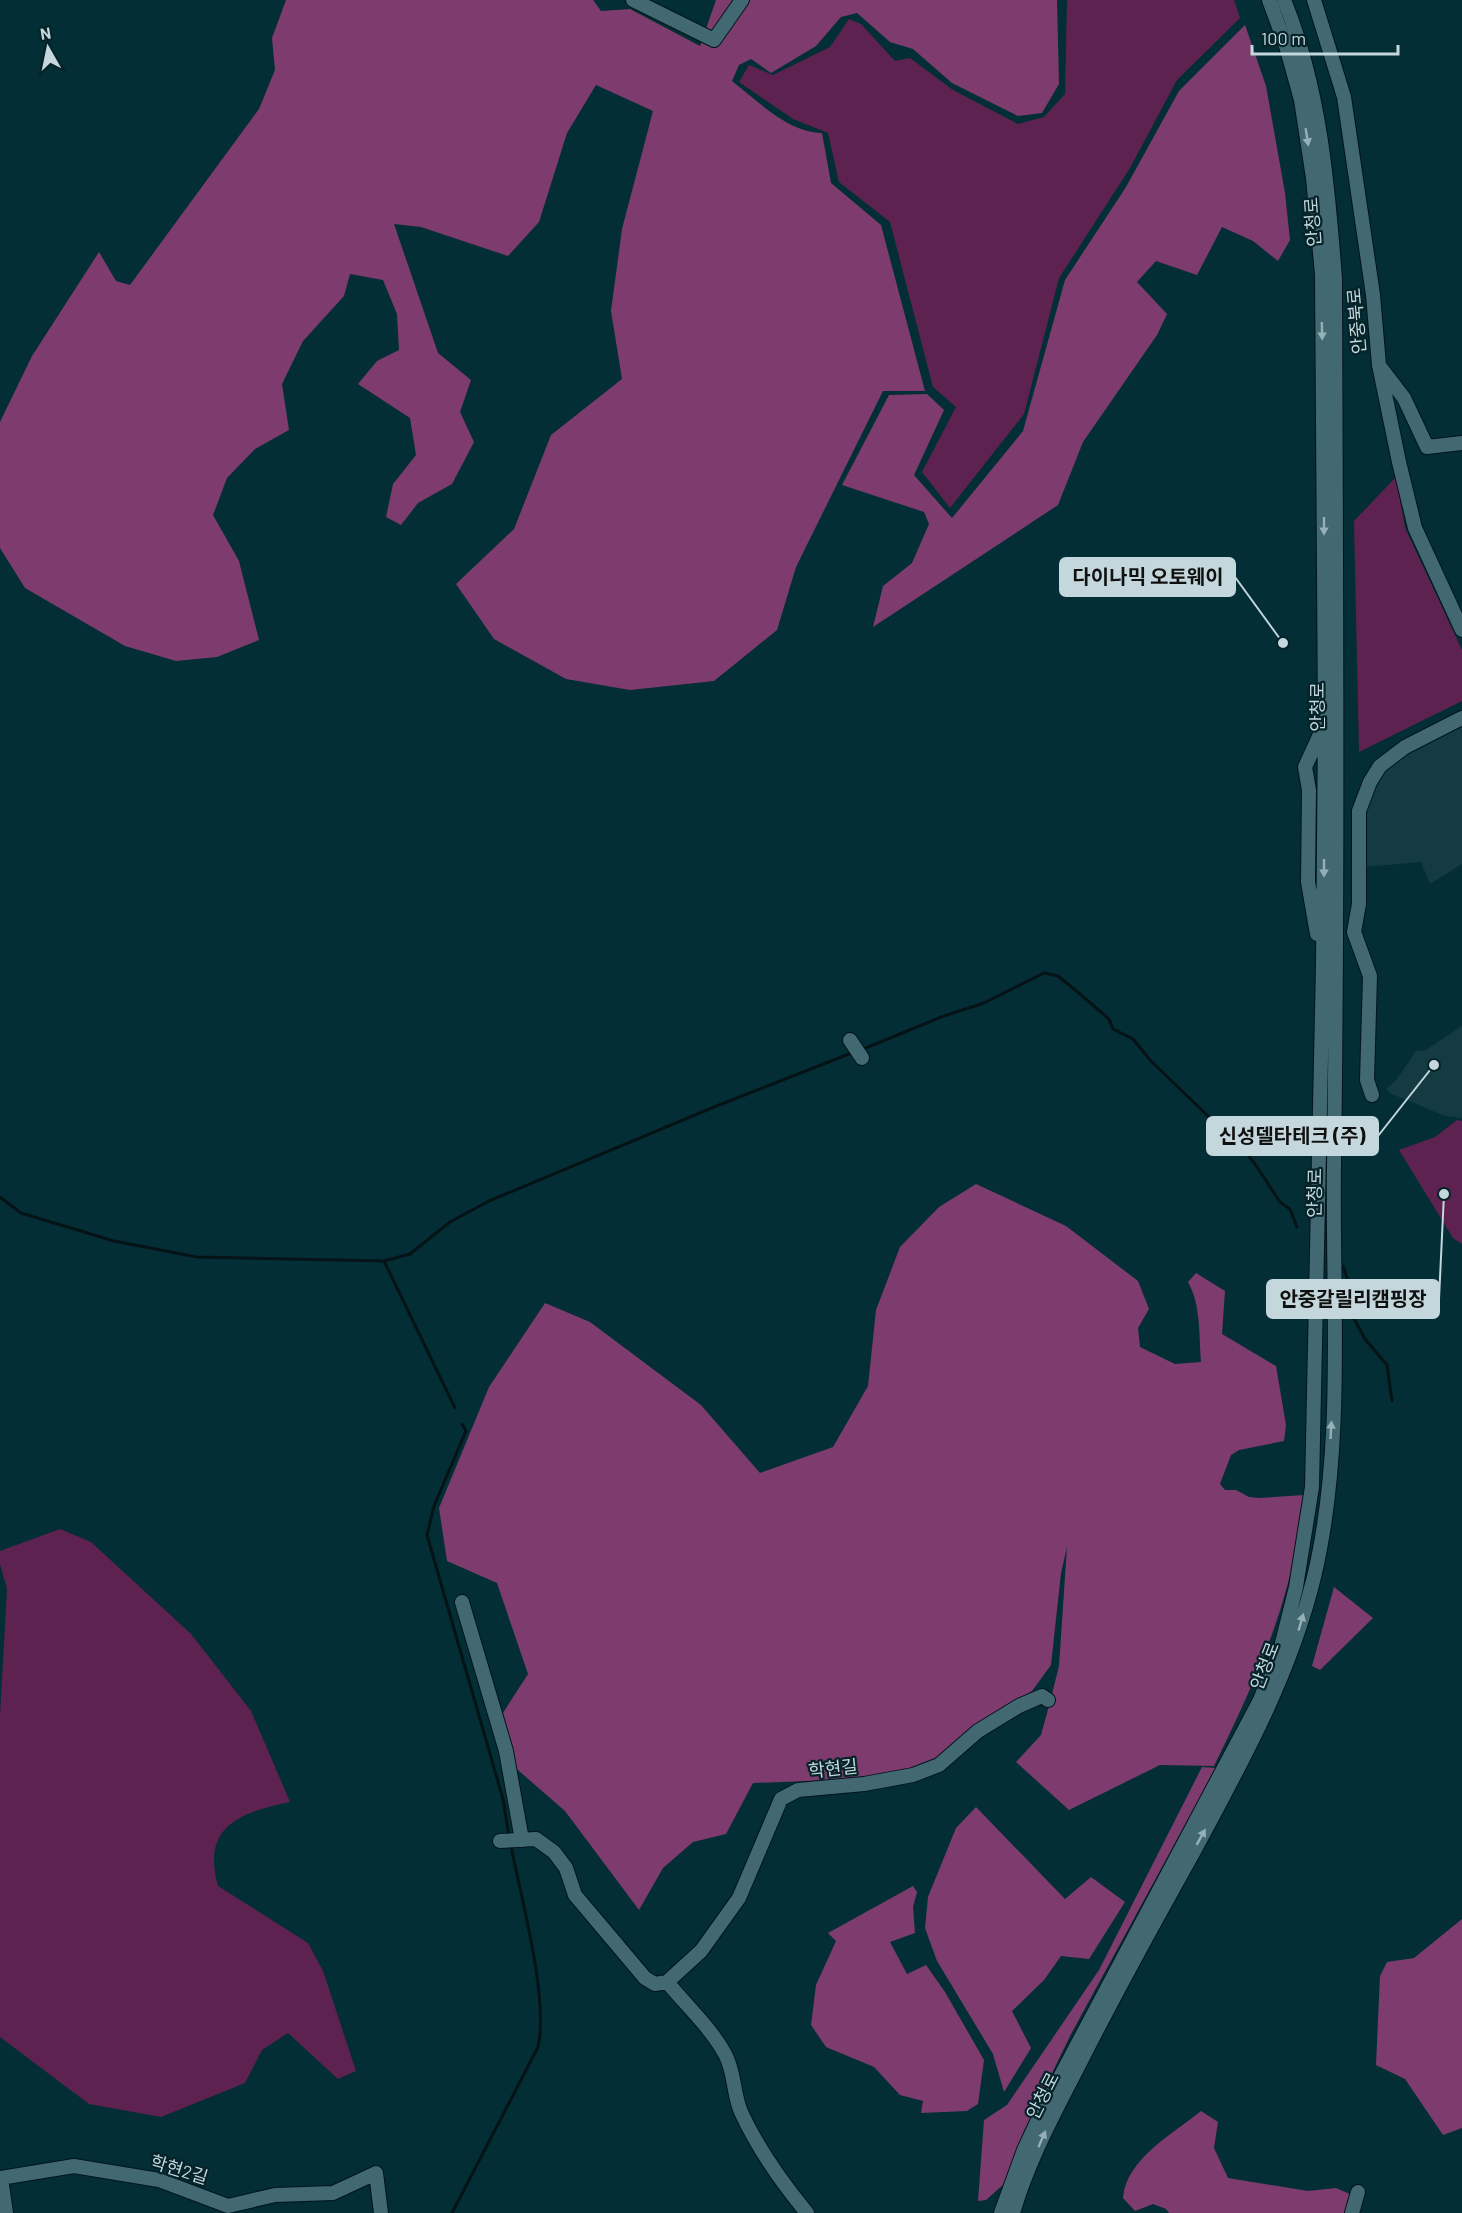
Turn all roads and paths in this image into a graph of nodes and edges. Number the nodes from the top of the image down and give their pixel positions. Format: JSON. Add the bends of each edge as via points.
{"nodes":[{"id":1,"x":633,"y":0,"type":"edge"},
{"id":2,"x":742,"y":0,"type":"edge"},
{"id":3,"x":1269,"y":0,"type":"edge"},
{"id":4,"x":1284,"y":0,"type":"edge"},
{"id":5,"x":1314,"y":0,"type":"edge"},
{"id":6,"x":1379,"y":365,"type":"junction"},
{"id":7,"x":1462,"y":443,"type":"edge"},
{"id":8,"x":1462,"y":630,"type":"edge"},
{"id":9,"x":1462,"y":718,"type":"edge"},
{"id":10,"x":1325,"y":722,"type":"junction"},
{"id":11,"x":1323,"y":964,"type":"junction"},
{"id":12,"x":850,"y":1040,"type":"dead end"},
{"id":13,"x":862,"y":1058,"type":"dead end"},
{"id":14,"x":1372,"y":1095,"type":"dead end"},
{"id":15,"x":462,"y":1602,"type":"dead end"},
{"id":16,"x":1048,"y":1700,"type":"dead end"},
{"id":17,"x":522,"y":1840,"type":"junction"},
{"id":18,"x":500,"y":1841,"type":"dead end"},
{"id":19,"x":667,"y":1982,"type":"junction"},
{"id":20,"x":0,"y":2178,"type":"edge"},
{"id":21,"x":1358,"y":2192,"type":"dead end"},
{"id":22,"x":6,"y":2213,"type":"edge"},
{"id":23,"x":381,"y":2213,"type":"edge"},
{"id":24,"x":807,"y":2213,"type":"edge"},
{"id":25,"x":1001,"y":2213,"type":"edge"},
{"id":26,"x":1013,"y":2213,"type":"edge"},
{"id":27,"x":1352,"y":2213,"type":"edge"}],
"edges":[{"from":1,"to":2,"type":"street","via":[[714,40]]},
{"from":3,"to":10,"type":"street","name":"안청로","one_way":true,"via":[[1301,100],[1322,274]]},
{"from":26,"to":4,"type":"street","name":"안청로","one_way":true,"via":[[1046,2128],[1245,1759],[1270,1703],[1304,1611],[1326,1510],[1333,1397],[1335,279],[1328,189],[1315,110]]},
{"from":5,"to":6,"type":"street","name":"안중북로","via":[[1344,97]]},
{"from":6,"to":7,"type":"street","via":[[1404,398],[1427,447]]},
{"from":6,"to":8,"type":"street","name":"안중북로","via":[[1415,528]]},
{"from":9,"to":14,"type":"street","via":[[1405,747],[1380,766],[1359,811],[1359,904],[1354,932],[1370,976],[1367,1080]]},
{"from":10,"to":11,"type":"street","name":"안청로","one_way":true},
{"from":10,"to":11,"type":"street","via":[[1305,767],[1309,790],[1308,882]]},
{"from":11,"to":25,"type":"street","name":"안청로","via":[[1312,1487],[1307,1532],[1281,1647],[1260,1700],[1043,2109]]},
{"from":12,"to":13,"type":"street"},
{"from":15,"to":17,"type":"street","via":[[506,1751]]},
{"from":16,"to":19,"type":"street","name":"학현길","via":[[1042,1696],[1019,1706],[978,1731],[939,1765],[913,1775],[798,1790],[781,1799],[739,1898],[701,1951]]},
{"from":17,"to":18,"type":"street"},
{"from":17,"to":19,"type":"street","via":[[536,1839],[554,1852],[567,1868],[575,1895],[645,1978],[656,1984]]},
{"from":19,"to":24,"type":"street","via":[[726,2054],[740,2111],[785,2186]]},
{"from":20,"to":22,"type":"street","name":"학현2길"},
{"from":20,"to":23,"type":"street","name":"학현2길","via":[[74,2166],[159,2180],[228,2206],[275,2195],[333,2193],[376,2173]]},
{"from":21,"to":27,"type":"street"}]}
